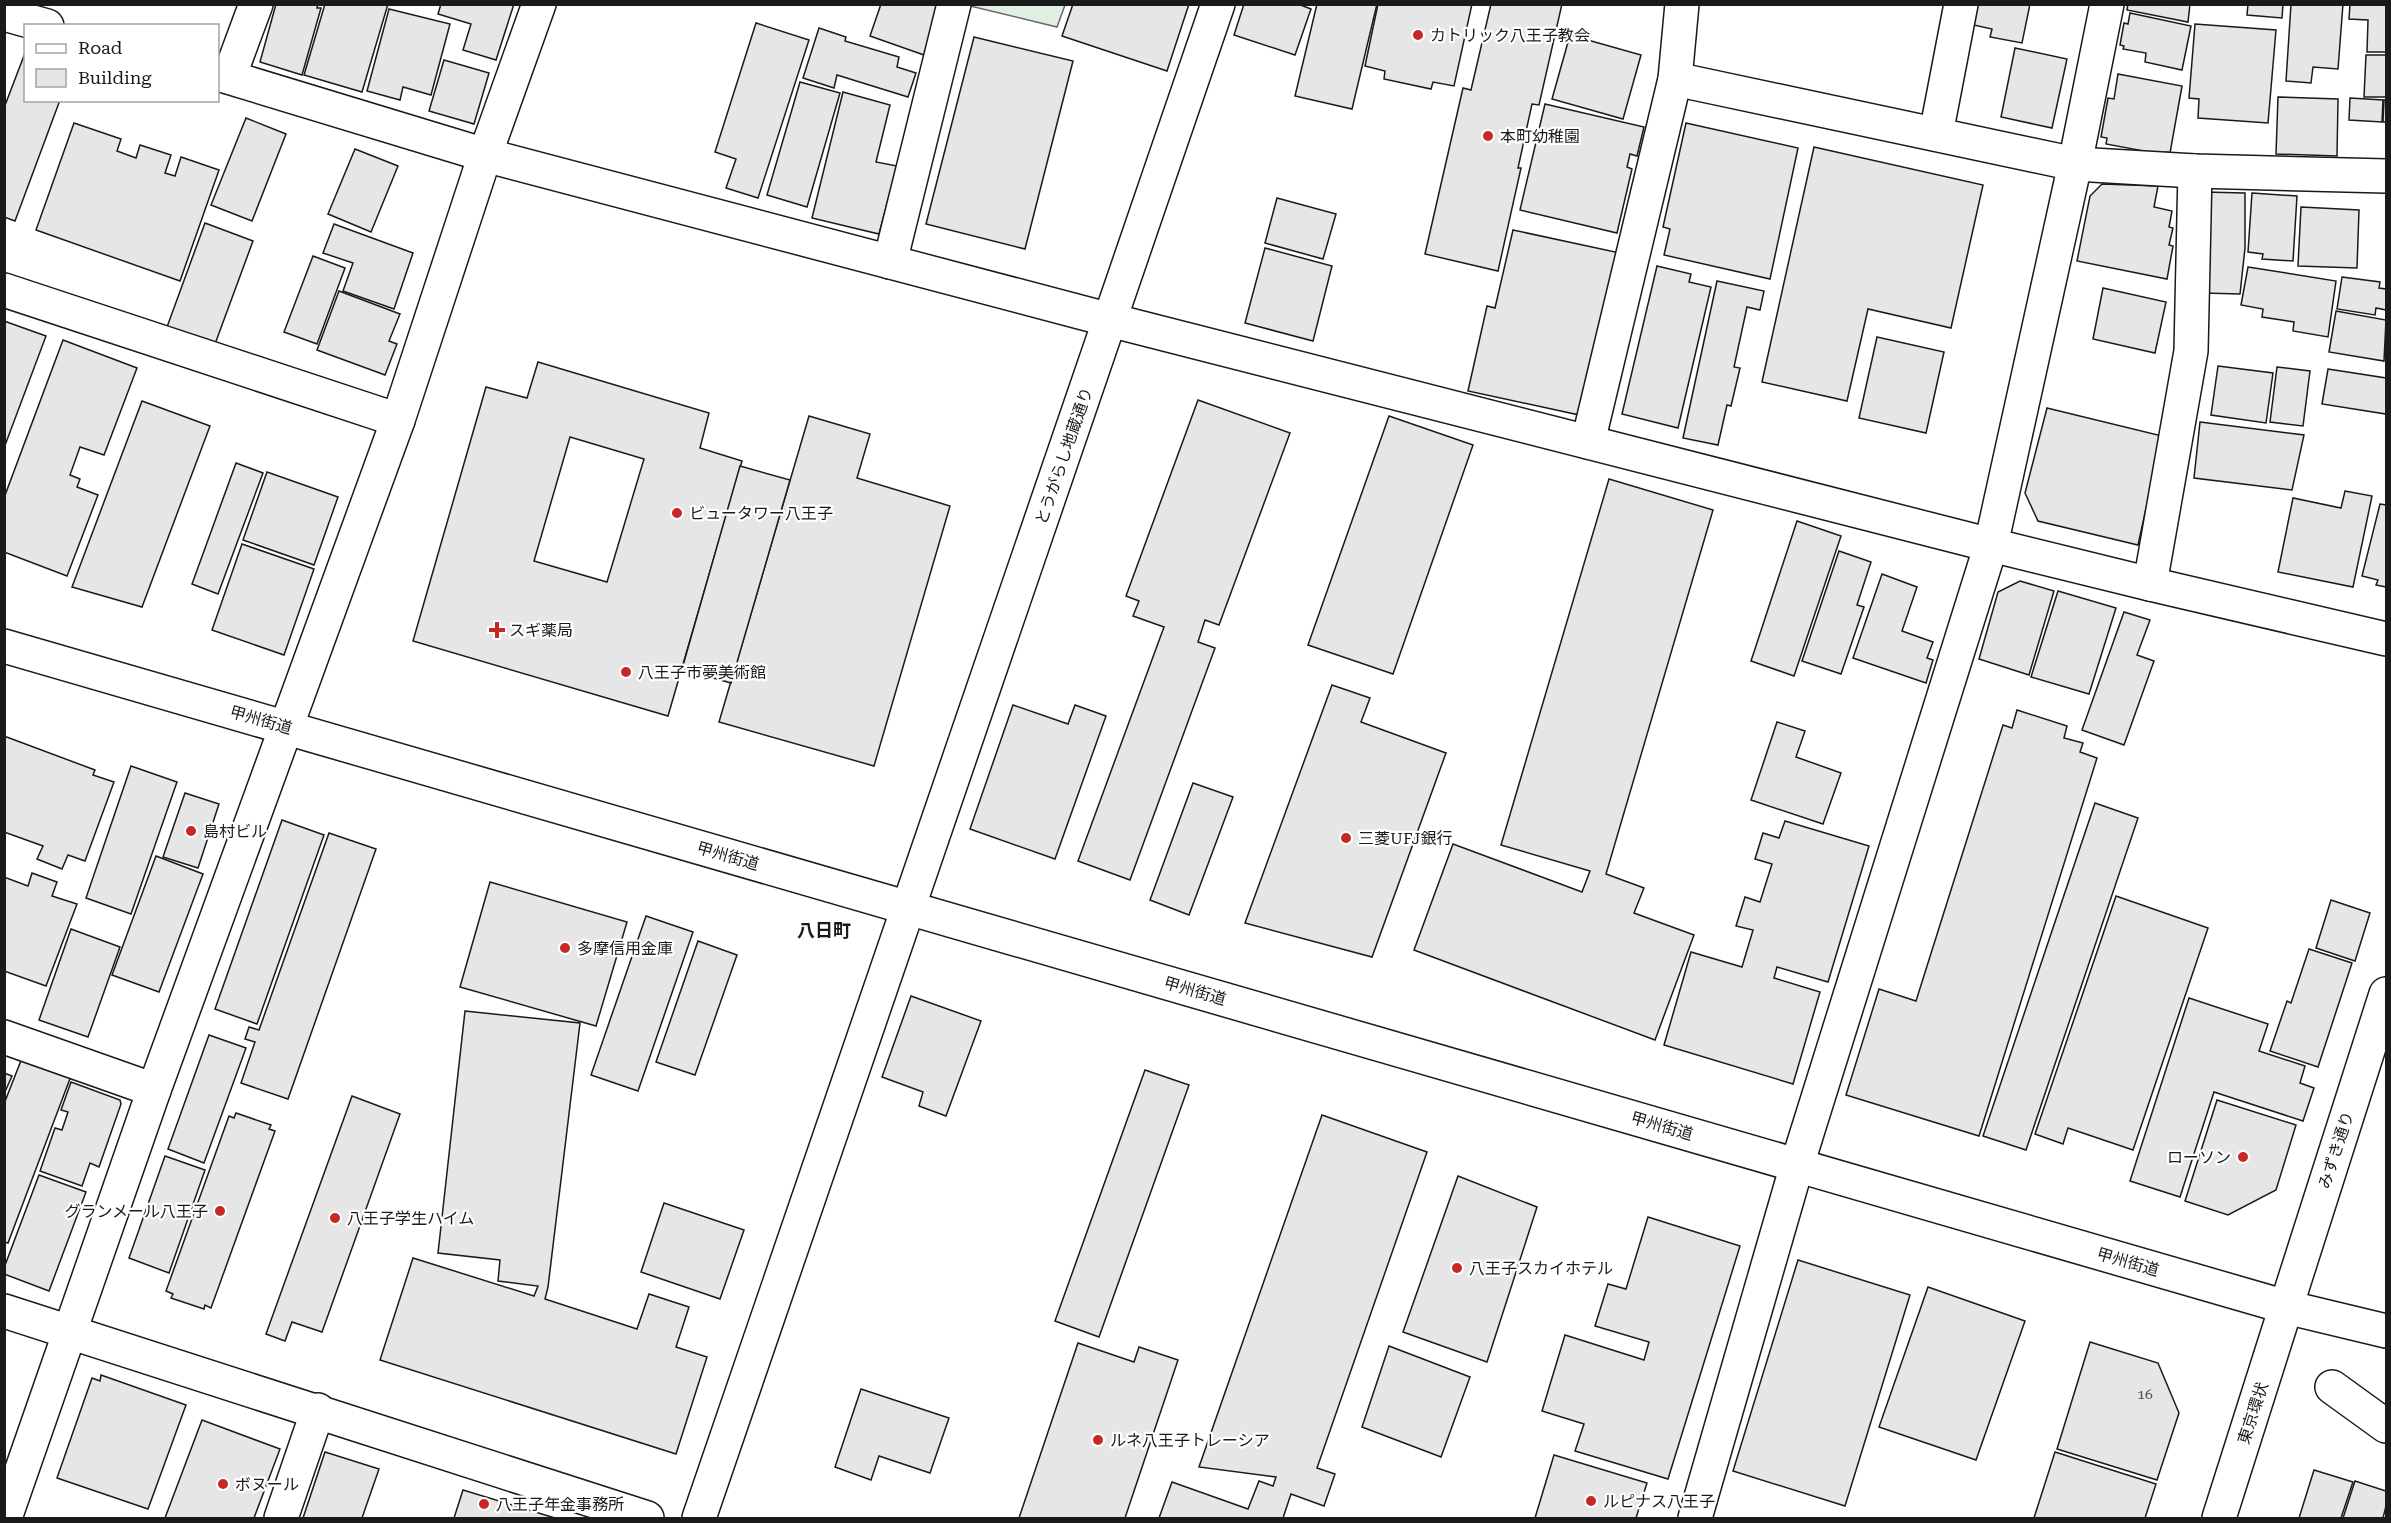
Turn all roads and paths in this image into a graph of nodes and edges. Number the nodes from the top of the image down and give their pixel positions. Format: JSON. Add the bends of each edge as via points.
{"nodes":[{"id":1,"x":256,"y":4,"type":"edge"},
{"id":2,"x":539,"y":4,"type":"edge"},
{"id":3,"x":954,"y":4,"type":"edge"},
{"id":4,"x":1218,"y":4,"type":"edge"},
{"id":5,"x":1682,"y":4,"type":"edge"},
{"id":6,"x":1961,"y":4,"type":"edge"},
{"id":7,"x":2107,"y":4,"type":"edge"},
{"id":8,"x":4,"y":14,"type":"edge"},
{"id":9,"x":40,"y":24,"type":"edge"},
{"id":10,"x":224,"y":76,"type":"edge"},
{"id":11,"x":1675,"y":79,"type":"junction"},
{"id":12,"x":1936,"y":134,"type":"junction"},
{"id":13,"x":485,"y":155,"type":"junction"},
{"id":14,"x":2075,"y":164,"type":"junction"},
{"id":15,"x":2195,"y":171,"type":"junction"},
{"id":16,"x":2386,"y":176,"type":"edge"},
{"id":17,"x":890,"y":262,"type":"junction"},
{"id":18,"x":4,"y":290,"type":"edge"},
{"id":19,"x":1110,"y":320,"type":"junction"},
{"id":20,"x":398,"y":420,"type":"junction"},
{"id":21,"x":1588,"y":442,"type":"junction"},
{"id":22,"x":1991,"y":545,"type":"junction"},
{"id":23,"x":2150,"y":584,"type":"junction"},
{"id":24,"x":2386,"y":639,"type":"edge"},
{"id":25,"x":4,"y":646,"type":"edge"},
{"id":26,"x":285,"y":728,"type":"junction"},
{"id":27,"x":909,"y":908,"type":"junction"},
{"id":28,"x":2386,"y":994,"type":"edge"},
{"id":29,"x":4,"y":1037,"type":"edge"},
{"id":30,"x":154,"y":1090,"type":"junction"},
{"id":31,"x":1797,"y":1165,"type":"junction"},
{"id":32,"x":2286,"y":1307,"type":"junction"},
{"id":33,"x":4,"y":1311,"type":"edge"},
{"id":34,"x":2386,"y":1331,"type":"edge"},
{"id":35,"x":70,"y":1333,"type":"junction"},
{"id":36,"x":2332,"y":1387,"type":"dead end"},
{"id":37,"x":318,"y":1410,"type":"junction"},
{"id":38,"x":2386,"y":1426,"type":"edge"},
{"id":39,"x":5,"y":1518,"type":"edge"},
{"id":40,"x":281,"y":1518,"type":"edge"},
{"id":41,"x":647,"y":1518,"type":"edge"},
{"id":42,"x":699,"y":1518,"type":"edge"},
{"id":43,"x":1695,"y":1518,"type":"edge"},
{"id":44,"x":2218,"y":1518,"type":"edge"}],
"edges":[{"from":1,"to":10,"type":"main road"},
{"from":2,"to":13,"type":"main road"},
{"from":3,"to":17,"type":"main road"},
{"from":4,"to":19,"type":"main road","name":"とうがらし地蔵通り"},
{"from":5,"to":11,"type":"main road"},
{"from":6,"to":12,"type":"main road"},
{"from":7,"to":14,"type":"main road"},
{"from":8,"to":9,"type":"main road"},
{"from":10,"to":13,"type":"main road"},
{"from":11,"to":12,"type":"main road"},
{"from":11,"to":21,"type":"main road"},
{"from":12,"to":14,"type":"main road"},
{"from":13,"to":17,"type":"main road"},
{"from":13,"to":20,"type":"main road"},
{"from":14,"to":15,"type":"main road"},
{"from":14,"to":22,"type":"main road"},
{"from":15,"to":16,"type":"main road"},
{"from":15,"to":23,"type":"main road","via":[[2192,351]]},
{"from":17,"to":19,"type":"main road"},
{"from":18,"to":20,"type":"main road"},
{"from":19,"to":21,"type":"main road"},
{"from":19,"to":27,"type":"main road","name":"とうがらし地蔵通り"},
{"from":20,"to":26,"type":"main road"},
{"from":21,"to":22,"type":"main road"},
{"from":22,"to":23,"type":"main road"},
{"from":22,"to":31,"type":"main road"},
{"from":23,"to":24,"type":"main road"},
{"from":25,"to":26,"type":"main road","name":"甲州街道"},
{"from":26,"to":27,"type":"main road","name":"甲州街道"},
{"from":26,"to":30,"type":"main road"},
{"from":27,"to":31,"type":"main road","name":"甲州街道"},
{"from":27,"to":42,"type":"main road","name":"とうがらし地蔵通り"},
{"from":28,"to":32,"type":"main road","name":"みずき通り"},
{"from":29,"to":30,"type":"main road"},
{"from":30,"to":35,"type":"main road"},
{"from":31,"to":32,"type":"main road","name":"甲州街道"},
{"from":31,"to":43,"type":"main road"},
{"from":32,"to":34,"type":"main road","name":"甲州街道"},
{"from":32,"to":44,"type":"main road","name":"東京環状"},
{"from":33,"to":35,"type":"main road"},
{"from":35,"to":37,"type":"main road"},
{"from":35,"to":39,"type":"main road"},
{"from":36,"to":38,"type":"main road"},
{"from":37,"to":40,"type":"main road"},
{"from":37,"to":41,"type":"main road"}]}
